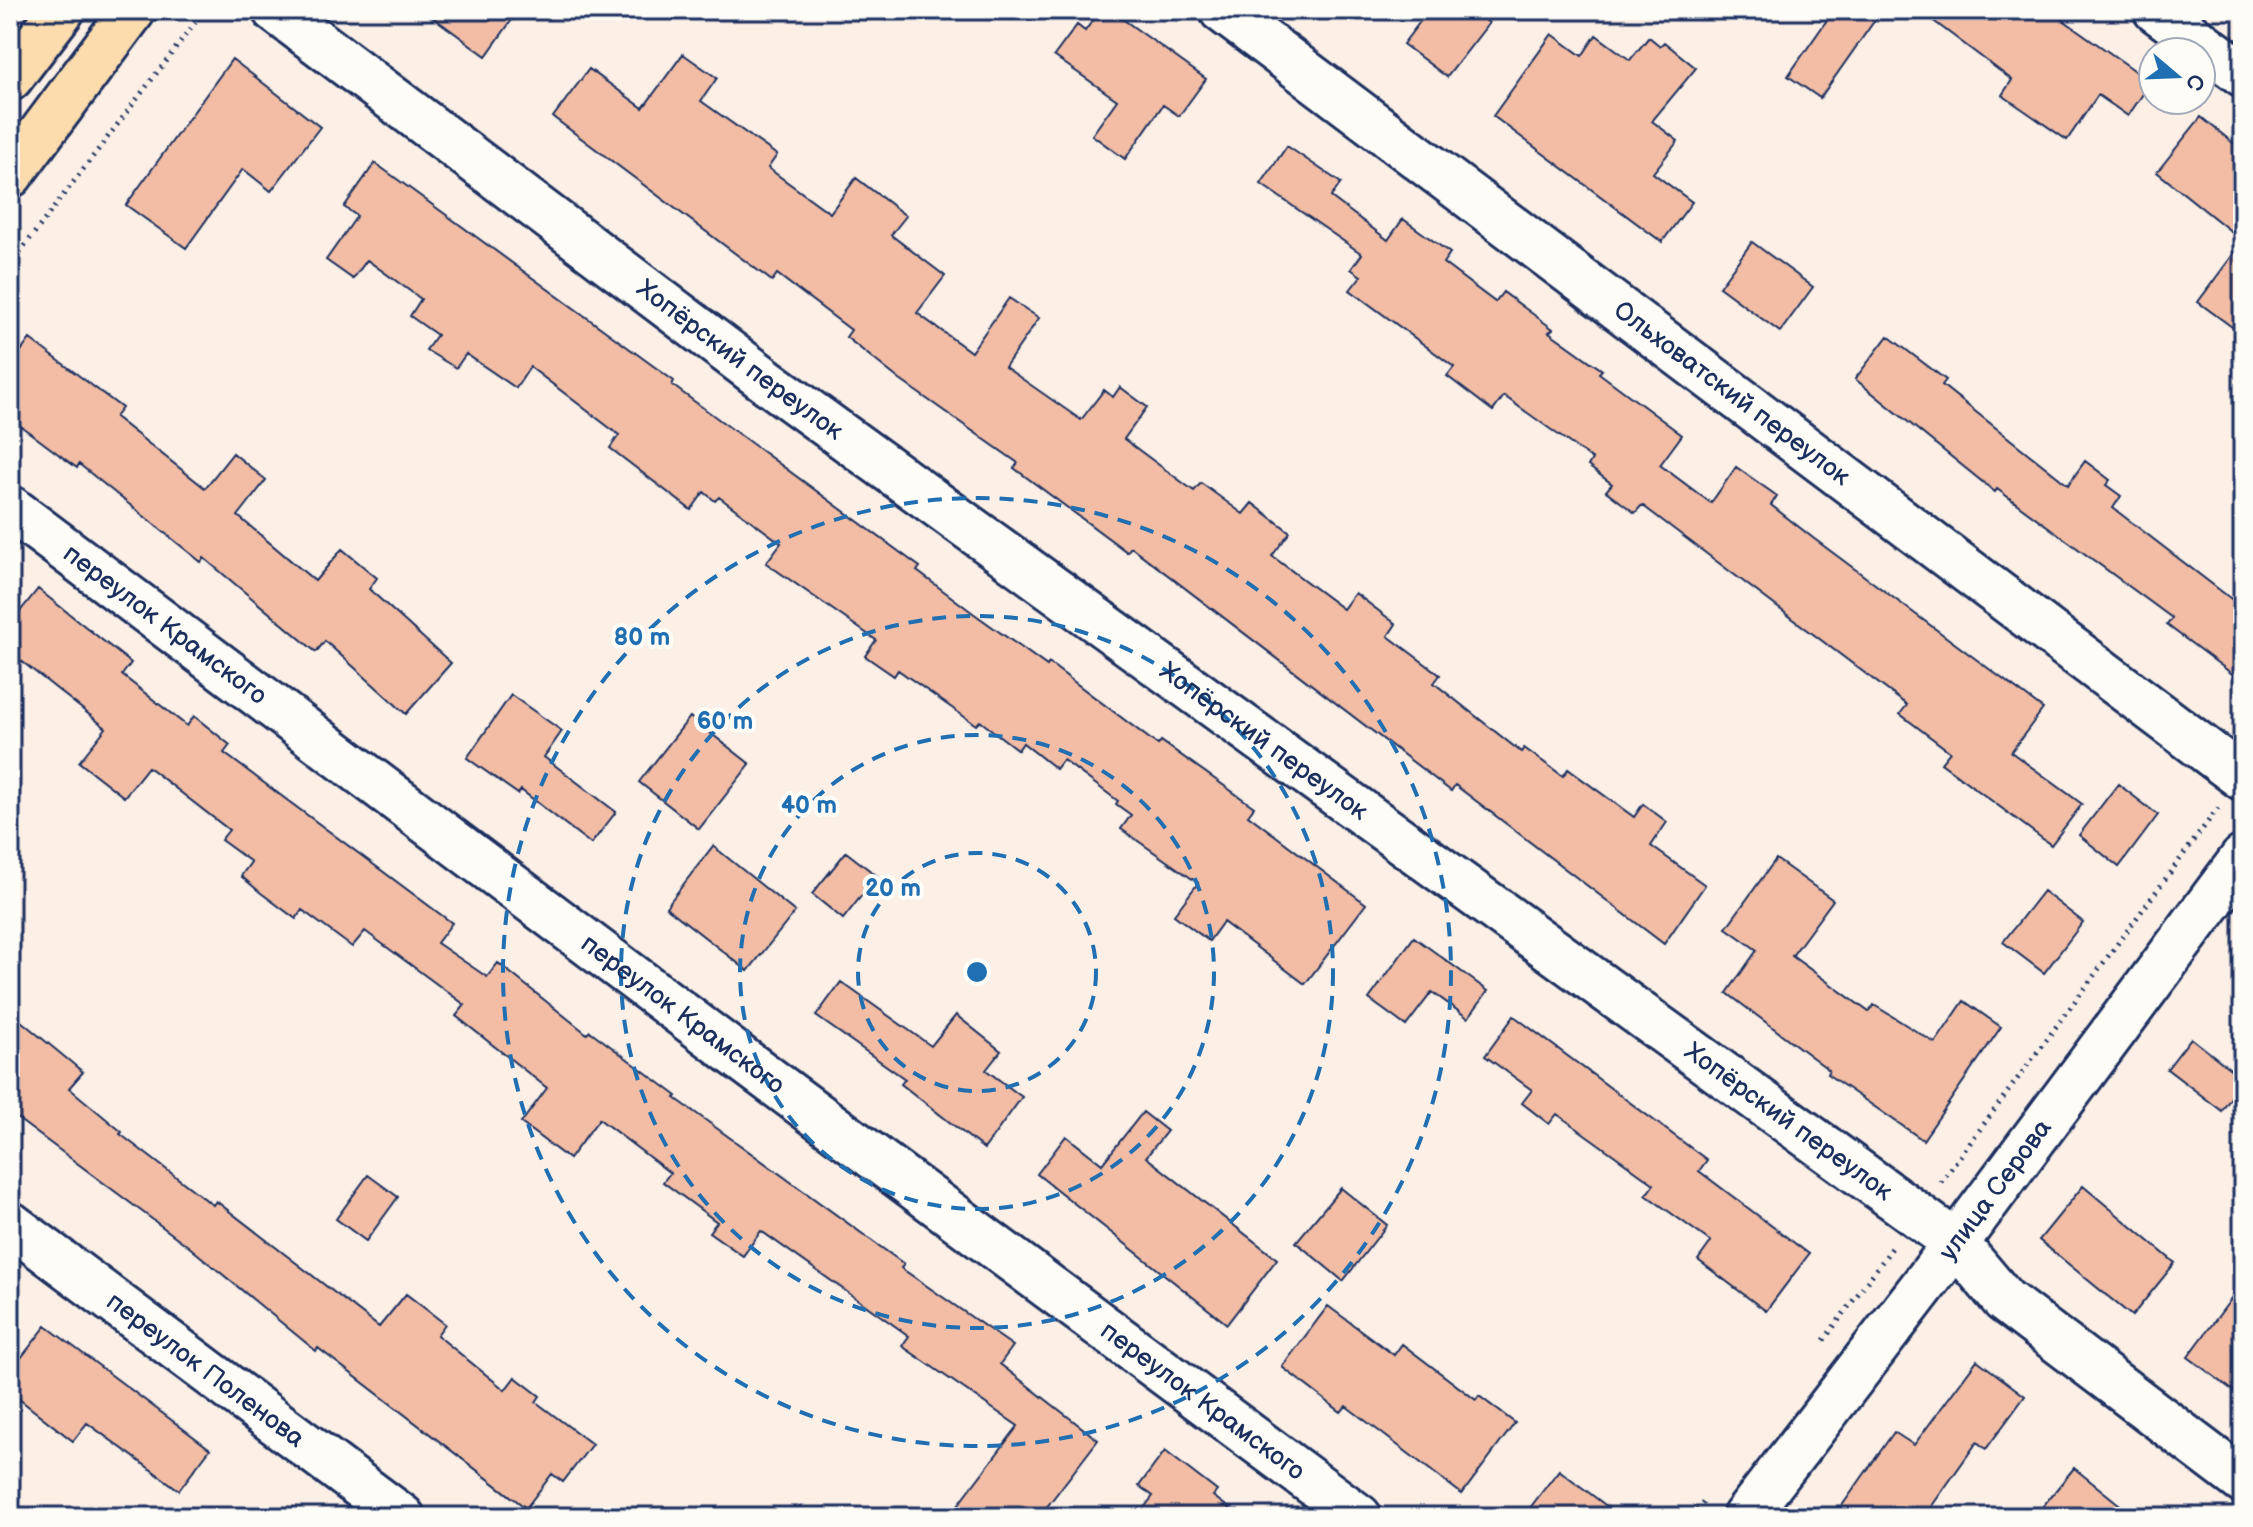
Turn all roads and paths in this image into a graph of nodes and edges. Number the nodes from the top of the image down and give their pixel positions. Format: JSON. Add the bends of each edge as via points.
{"nodes":[{"id":1,"x":62,"y":10,"type":"edge"},
{"id":2,"x":133,"y":10,"type":"edge"},
{"id":3,"x":205,"y":10,"type":"edge"},
{"id":4,"x":275,"y":10,"type":"edge"},
{"id":5,"x":1222,"y":10,"type":"edge"},
{"id":6,"x":2156,"y":10,"type":"edge"},
{"id":7,"x":2243,"y":74,"type":"edge"},
{"id":8,"x":10,"y":78,"type":"edge"},
{"id":9,"x":10,"y":175,"type":"edge"},
{"id":10,"x":10,"y":265,"type":"edge"},
{"id":11,"x":10,"y":508,"type":"edge"},
{"id":12,"x":2242,"y":777,"type":"edge"},
{"id":13,"x":2243,"y":858,"type":"edge"},
{"id":14,"x":1917,"y":1214,"type":"junction"},
{"id":15,"x":10,"y":1224,"type":"edge"},
{"id":16,"x":1956,"y":1243,"type":"junction"},
{"id":17,"x":1814,"y":1353,"type":"dead end"},
{"id":18,"x":2243,"y":1481,"type":"edge"},
{"id":19,"x":1711,"y":1492,"type":"dead end"},
{"id":20,"x":402,"y":1517,"type":"edge"},
{"id":21,"x":1359,"y":1517,"type":"edge"},
{"id":22,"x":1692,"y":1517,"type":"edge"},
{"id":23,"x":1745,"y":1517,"type":"edge"}],
"edges":[{"from":1,"to":8,"type":"main road"},
{"from":2,"to":9,"type":"main road"},
{"from":3,"to":10,"type":"path"},
{"from":4,"to":14,"type":"street","name":"Хопёрский переулок","via":[[768,382]]},
{"from":5,"to":12,"type":"street","name":"Ольховатский переулок"},
{"from":6,"to":7,"type":"street"},
{"from":11,"to":21,"type":"street","name":"переулок Крамского"},
{"from":12,"to":14,"type":"path"},
{"from":13,"to":16,"type":"street","name":"улица Серова"},
{"from":14,"to":16,"type":"street","name":"Хопёрский переулок"},
{"from":14,"to":17,"type":"path"},
{"from":15,"to":20,"type":"street","name":"переулок Поленова"},
{"from":16,"to":18,"type":"street","name":"Хопёрский переулок","via":[[2004,1300]]},
{"from":16,"to":23,"type":"street","name":"улица Серова"},
{"from":19,"to":22,"type":"path"}]}
